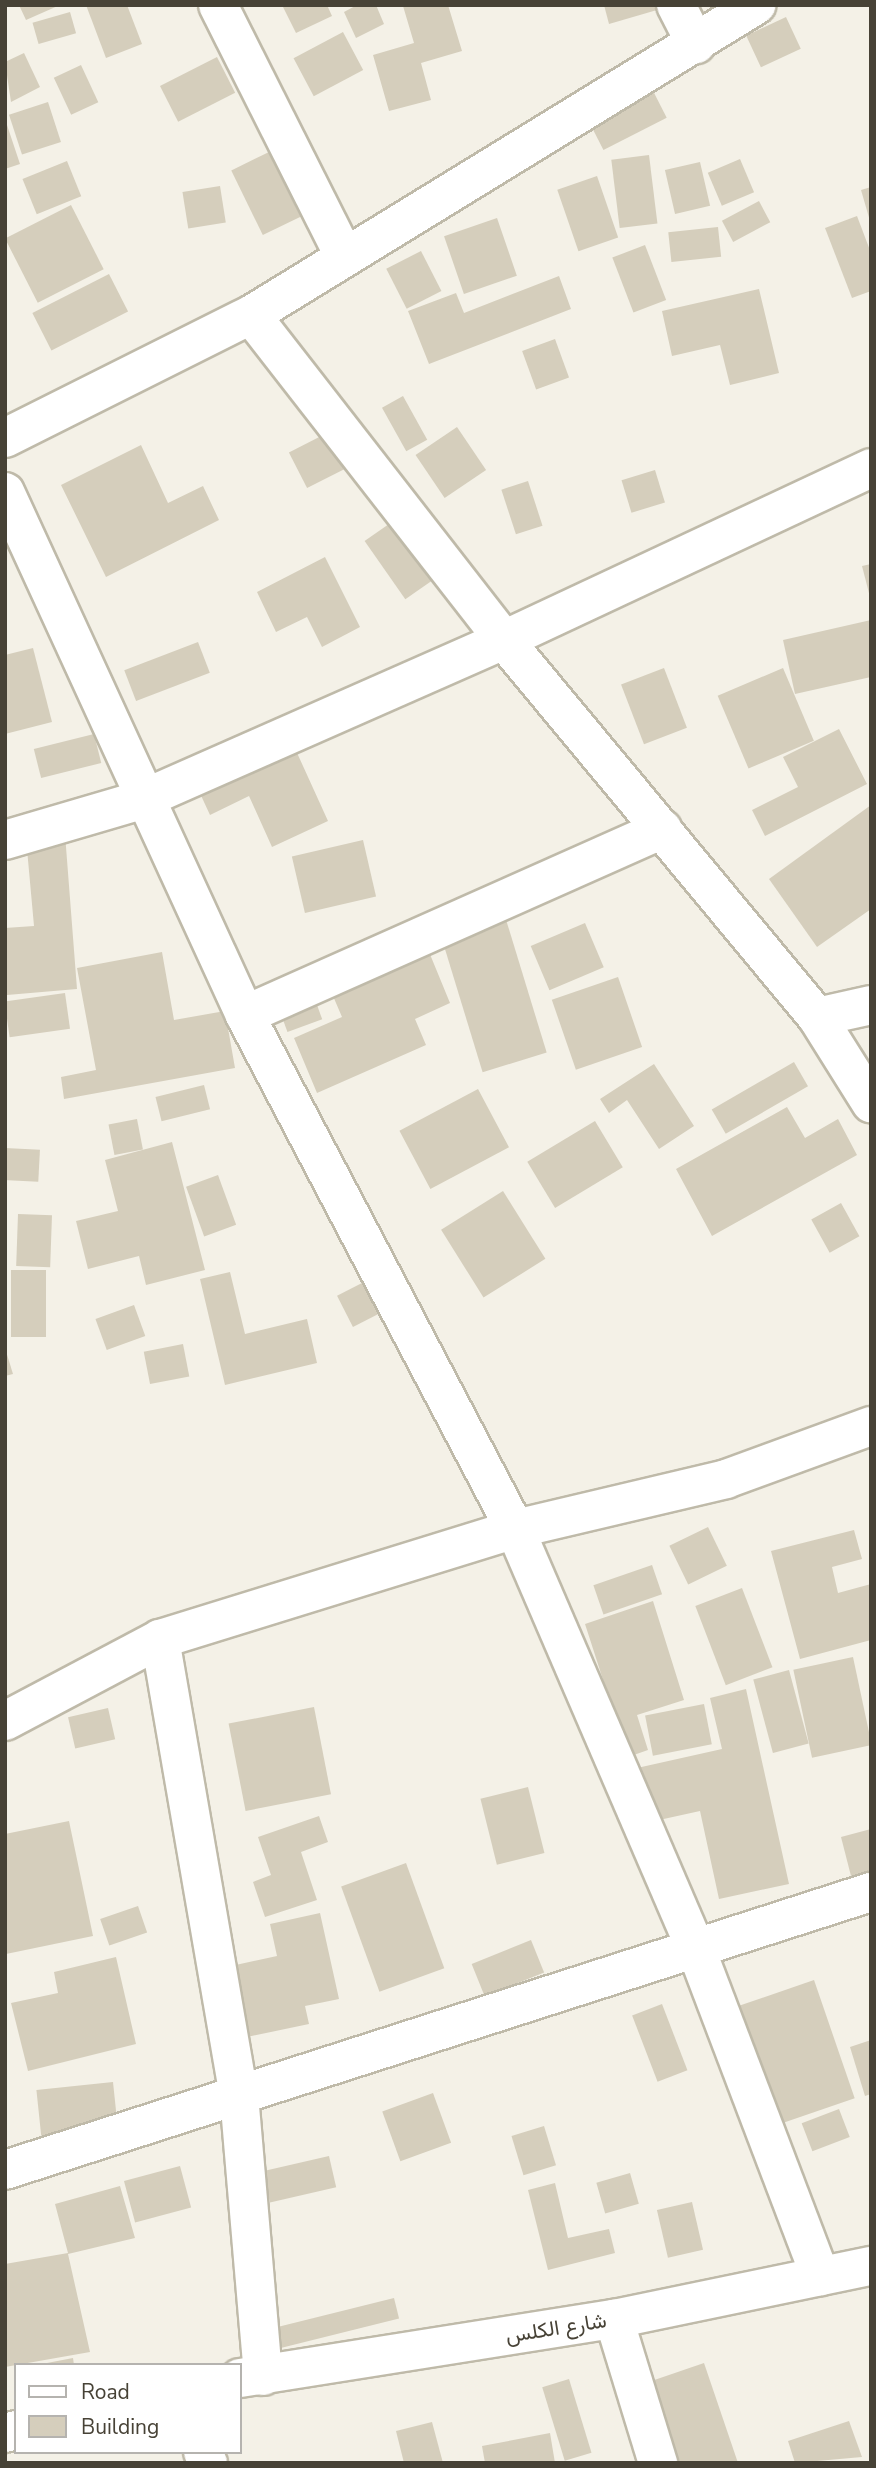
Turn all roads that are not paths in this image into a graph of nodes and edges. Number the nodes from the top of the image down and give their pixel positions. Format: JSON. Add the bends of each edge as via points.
{"nodes":[{"id":1,"x":218,"y":5,"type":"edge"},
{"id":2,"x":676,"y":5,"type":"edge"},
{"id":3,"x":756,"y":5,"type":"edge"},
{"id":4,"x":696,"y":44,"type":"junction"},
{"id":5,"x":344,"y":255,"type":"junction"},
{"id":6,"x":251,"y":315,"type":"junction"},
{"id":7,"x":5,"y":438,"type":"edge"},
{"id":8,"x":871,"y":468,"type":"edge"},
{"id":9,"x":5,"y":492,"type":"edge"},
{"id":10,"x":504,"y":640,"type":"junction"},
{"id":11,"x":141,"y":800,"type":"junction"},
{"id":12,"x":662,"y":829,"type":"junction"},
{"id":13,"x":5,"y":840,"type":"edge"},
{"id":14,"x":871,"y":1005,"type":"edge"},
{"id":15,"x":245,"y":1015,"type":"junction"},
{"id":16,"x":817,"y":1017,"type":"junction"},
{"id":17,"x":871,"y":1103,"type":"edge"},
{"id":18,"x":871,"y":1426,"type":"edge"},
{"id":19,"x":515,"y":1529,"type":"junction"},
{"id":20,"x":160,"y":1639,"type":"junction"},
{"id":21,"x":5,"y":1721,"type":"edge"},
{"id":22,"x":871,"y":1892,"type":"edge"},
{"id":23,"x":696,"y":1949,"type":"junction"},
{"id":24,"x":239,"y":2095,"type":"junction"},
{"id":25,"x":5,"y":2170,"type":"edge"},
{"id":26,"x":871,"y":2266,"type":"edge"},
{"id":27,"x":820,"y":2276,"type":"junction"},
{"id":28,"x":614,"y":2319,"type":"junction"},
{"id":29,"x":251,"y":2377,"type":"edge"},
{"id":30,"x":658,"y":2463,"type":"edge"}],
"edges":[{"from":1,"to":5,"type":"street"},
{"from":2,"to":4,"type":"street"},
{"from":3,"to":4,"type":"street"},
{"from":4,"to":5,"type":"street"},
{"from":5,"to":6,"type":"street"},
{"from":6,"to":7,"type":"street"},
{"from":6,"to":10,"type":"street"},
{"from":8,"to":10,"type":"street"},
{"from":9,"to":11,"type":"street"},
{"from":10,"to":11,"type":"street"},
{"from":10,"to":12,"type":"street"},
{"from":11,"to":13,"type":"street"},
{"from":11,"to":15,"type":"street"},
{"from":12,"to":15,"type":"street"},
{"from":12,"to":16,"type":"street"},
{"from":14,"to":16,"type":"street"},
{"from":15,"to":19,"type":"street"},
{"from":16,"to":17,"type":"street"},
{"from":18,"to":19,"type":"street","via":[[726,1479]]},
{"from":19,"to":20,"type":"street"},
{"from":19,"to":23,"type":"street"},
{"from":20,"to":21,"type":"street"},
{"from":20,"to":24,"type":"street"},
{"from":22,"to":23,"type":"street"},
{"from":23,"to":24,"type":"street"},
{"from":23,"to":27,"type":"street"},
{"from":24,"to":25,"type":"street"},
{"from":24,"to":29,"type":"street"},
{"from":26,"to":27,"type":"street","name":"شارع الكلس"},
{"from":27,"to":28,"type":"street","name":"شارع الكلس"},
{"from":28,"to":29,"type":"street","name":"شارع الكلس"},
{"from":28,"to":30,"type":"street"}]}
